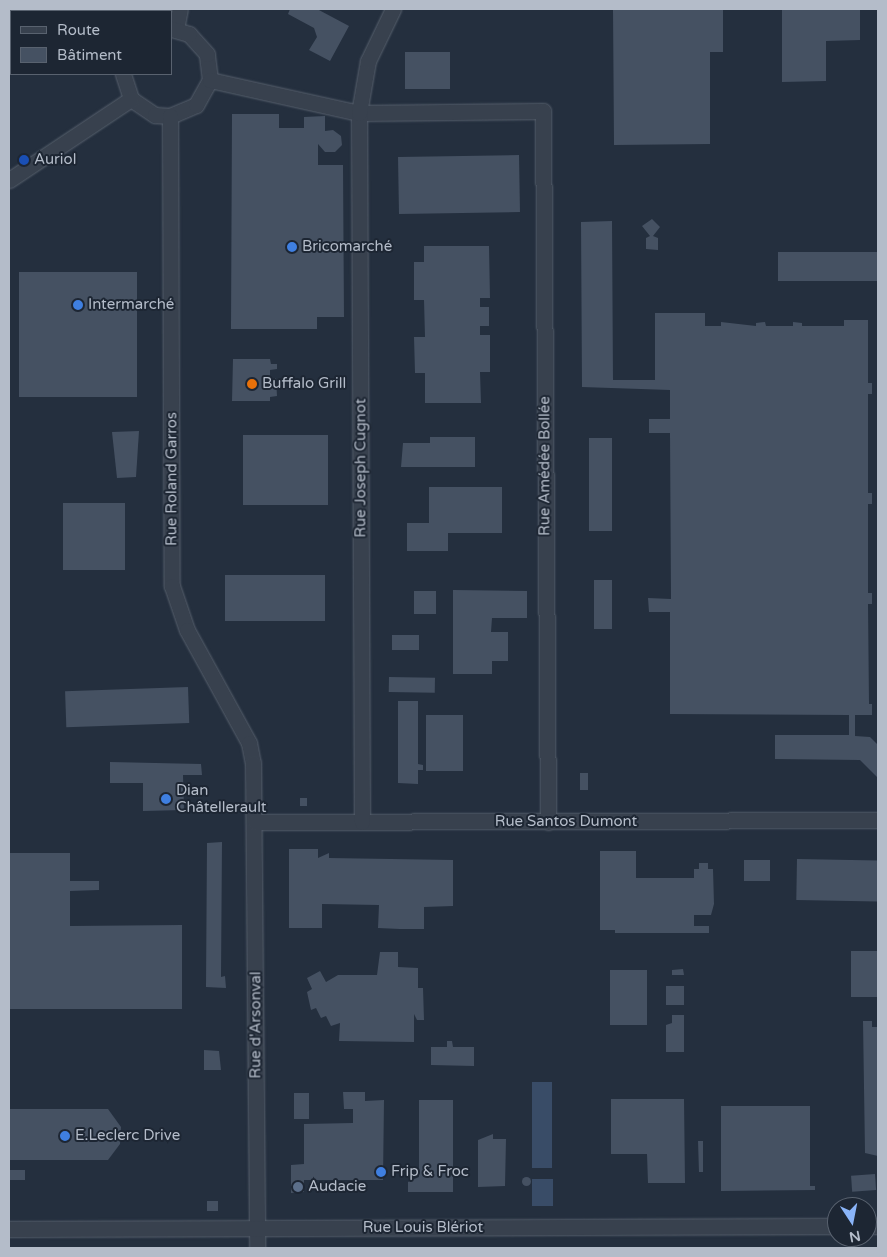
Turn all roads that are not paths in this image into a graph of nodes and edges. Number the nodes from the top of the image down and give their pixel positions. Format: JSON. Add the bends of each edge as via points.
{"nodes":[{"id":1,"x":180,"y":9,"type":"edge"},
{"id":2,"x":393,"y":9,"type":"edge"},
{"id":3,"x":174,"y":29,"type":"edge"},
{"id":4,"x":123,"y":75,"type":"edge"},
{"id":5,"x":210,"y":80,"type":"junction"},
{"id":6,"x":131,"y":99,"type":"junction"},
{"id":7,"x":359,"y":113,"type":"junction"},
{"id":8,"x":170,"y":116,"type":"junction"},
{"id":9,"x":9,"y":180,"type":"edge"},
{"id":10,"x":878,"y":820,"type":"edge"},
{"id":11,"x":255,"y":822,"type":"junction"},
{"id":12,"x":362,"y":822,"type":"junction"},
{"id":13,"x":548,"y":822,"type":"junction"},
{"id":14,"x":827,"y":1226,"type":"edge"},
{"id":15,"x":256,"y":1228,"type":"junction"},
{"id":16,"x":9,"y":1229,"type":"edge"},
{"id":17,"x":256,"y":1248,"type":"edge"}],
"edges":[{"from":1,"to":3,"type":"street"},
{"from":2,"to":7,"type":"street","name":"Rue Joseph Cugnot","via":[[368,61]]},
{"from":3,"to":5,"type":"street","via":[[199,42],[211,67]]},
{"from":4,"to":6,"type":"street"},
{"from":5,"to":7,"type":"street"},
{"from":5,"to":8,"type":"street","via":[[196,105]]},
{"from":6,"to":8,"type":"street","via":[[142,109]]},
{"from":6,"to":9,"type":"street"},
{"from":7,"to":12,"type":"street","name":"Rue Joseph Cugnot"},
{"from":7,"to":13,"type":"street","name":"Rue Amédée Bollée","via":[[542,111]]},
{"from":8,"to":11,"type":"street","name":"Rue Roland Garros","via":[[172,586],[187,630],[249,743]]},
{"from":10,"to":13,"type":"street","name":"Rue Santos Dumont"},
{"from":11,"to":12,"type":"street","name":"Rue Santos Dumont"},
{"from":11,"to":15,"type":"street","name":"Rue d'Arsonval"},
{"from":12,"to":13,"type":"street","name":"Rue Santos Dumont"},
{"from":14,"to":15,"type":"street","name":"Rue Louis Blériot"},
{"from":15,"to":16,"type":"street","name":"Rue Louis Blériot"},
{"from":15,"to":17,"type":"street","name":"Rue d'Arsonval"}]}
